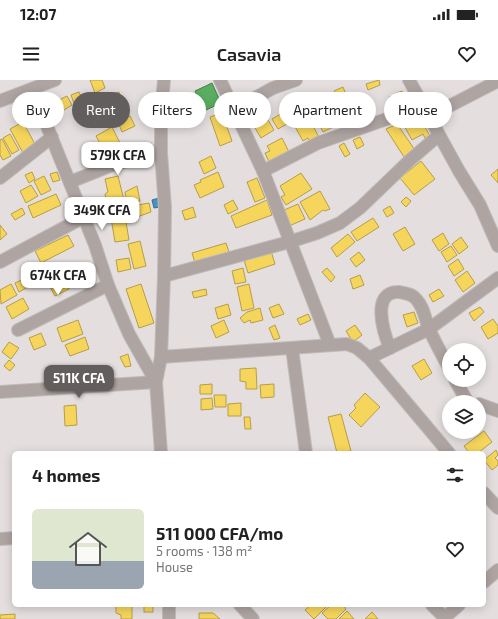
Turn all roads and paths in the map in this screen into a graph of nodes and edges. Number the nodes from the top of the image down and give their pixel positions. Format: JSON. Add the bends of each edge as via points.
{"nodes":[{"id":1,"x":55,"y":80,"type":"edge"},
{"id":2,"x":164,"y":80,"type":"edge"},
{"id":3,"x":220,"y":80,"type":"edge"},
{"id":4,"x":296,"y":80,"type":"edge"},
{"id":5,"x":409,"y":80,"type":"edge"},
{"id":6,"x":498,"y":80,"type":"edge"},
{"id":7,"x":32,"y":89,"type":"junction"},
{"id":8,"x":225,"y":92,"type":"edge"},
{"id":9,"x":266,"y":92,"type":"edge"},
{"id":10,"x":416,"y":92,"type":"edge"},
{"id":11,"x":452,"y":100,"type":"edge"},
{"id":12,"x":0,"y":101,"type":"edge"},
{"id":13,"x":384,"y":124,"type":"edge"},
{"id":14,"x":242,"y":128,"type":"edge"},
{"id":15,"x":436,"y":128,"type":"edge"},
{"id":16,"x":440,"y":135,"type":"junction"},
{"id":17,"x":52,"y":137,"type":"junction"},
{"id":18,"x":161,"y":153,"type":"junction"},
{"id":19,"x":263,"y":171,"type":"junction"},
{"id":20,"x":0,"y":178,"type":"edge"},
{"id":21,"x":70,"y":182,"type":"junction"},
{"id":22,"x":84,"y":217,"type":"junction"},
{"id":23,"x":289,"y":242,"type":"junction"},
{"id":24,"x":498,"y":246,"type":"edge"},
{"id":25,"x":0,"y":262,"type":"edge"},
{"id":26,"x":164,"y":276,"type":"junction"},
{"id":27,"x":498,"y":278,"type":"edge"},
{"id":28,"x":108,"y":285,"type":"junction"},
{"id":29,"x":429,"y":329,"type":"junction"},
{"id":30,"x":18,"y":330,"type":"dead end"},
{"id":31,"x":330,"y":345,"type":"junction"},
{"id":32,"x":292,"y":348,"type":"junction"},
{"id":33,"x":390,"y":348,"type":"junction"},
{"id":34,"x":442,"y":354,"type":"edge"},
{"id":35,"x":161,"y":357,"type":"junction"},
{"id":36,"x":369,"y":358,"type":"junction"},
{"id":37,"x":156,"y":382,"type":"junction"},
{"id":38,"x":0,"y":392,"type":"edge"},
{"id":39,"x":486,"y":407,"type":"edge"},
{"id":40,"x":498,"y":411,"type":"edge"},
{"id":41,"x":161,"y":451,"type":"edge"},
{"id":42,"x":306,"y":451,"type":"edge"},
{"id":43,"x":447,"y":451,"type":"edge"},
{"id":44,"x":486,"y":495,"type":"edge"},
{"id":45,"x":498,"y":508,"type":"edge"},
{"id":46,"x":12,"y":538,"type":"edge"},
{"id":47,"x":0,"y":539,"type":"edge"},
{"id":48,"x":498,"y":570,"type":"edge"},
{"id":49,"x":486,"y":580,"type":"edge"},
{"id":50,"x":169,"y":607,"type":"edge"},
{"id":51,"x":242,"y":607,"type":"edge"},
{"id":52,"x":434,"y":607,"type":"edge"},
{"id":53,"x":457,"y":607,"type":"edge"},
{"id":54,"x":444,"y":618,"type":"edge"},
{"id":55,"x":169,"y":619,"type":"edge"},
{"id":56,"x":253,"y":619,"type":"edge"}],
"edges":[{"from":1,"to":7,"type":"street"},
{"from":2,"to":18,"type":"street"},
{"from":3,"to":8,"type":"street"},
{"from":4,"to":9,"type":"street"},
{"from":5,"to":10,"type":"street"},
{"from":6,"to":11,"type":"street"},
{"from":7,"to":12,"type":"street"},
{"from":7,"to":17,"type":"street"},
{"from":13,"to":19,"type":"street","via":[[318,143]]},
{"from":14,"to":19,"type":"street"},
{"from":15,"to":16,"type":"street"},
{"from":16,"to":23,"type":"street","via":[[345,219],[317,233]]},
{"from":16,"to":24,"type":"street","via":[[480,205]]},
{"from":17,"to":20,"type":"street"},
{"from":17,"to":21,"type":"street"},
{"from":18,"to":21,"type":"street","via":[[115,164]]},
{"from":18,"to":26,"type":"street","via":[[165,208]]},
{"from":19,"to":23,"type":"street"},
{"from":21,"to":22,"type":"street"},
{"from":22,"to":25,"type":"street"},
{"from":22,"to":28,"type":"street"},
{"from":23,"to":26,"type":"street"},
{"from":23,"to":31,"type":"street"},
{"from":26,"to":35,"type":"street"},
{"from":27,"to":29,"type":"street"},
{"from":28,"to":30,"type":"street"},
{"from":28,"to":37,"type":"street","via":[[129,334]]},
{"from":29,"to":33,"type":"street"},
{"from":29,"to":33,"type":"street","via":[[416,298],[400,292],[389,296],[384,301],[381,316],[383,334]]},
{"from":29,"to":34,"type":"street"},
{"from":31,"to":32,"type":"street"},
{"from":31,"to":36,"type":"street","via":[[347,344]]},
{"from":32,"to":35,"type":"street"},
{"from":32,"to":42,"type":"street"},
{"from":33,"to":36,"type":"street"},
{"from":35,"to":37,"type":"street"},
{"from":36,"to":43,"type":"street"},
{"from":37,"to":38,"type":"street"},
{"from":37,"to":41,"type":"street"},
{"from":39,"to":40,"type":"street"},
{"from":44,"to":45,"type":"street"},
{"from":46,"to":47,"type":"street"},
{"from":48,"to":49,"type":"street"},
{"from":50,"to":55,"type":"street"},
{"from":51,"to":56,"type":"street"},
{"from":52,"to":54,"type":"street"},
{"from":53,"to":54,"type":"street"}]}
